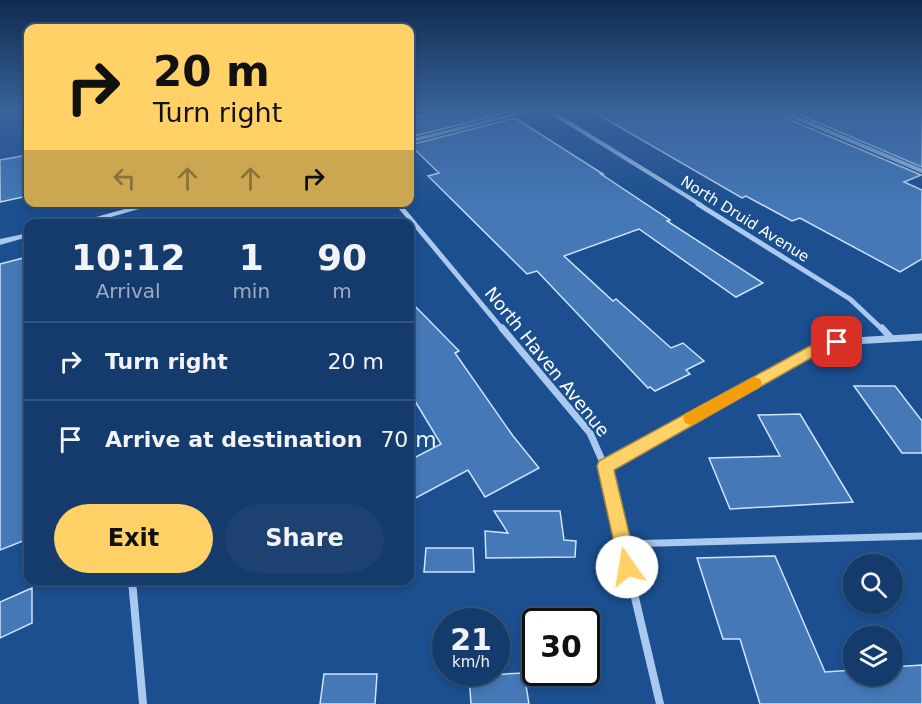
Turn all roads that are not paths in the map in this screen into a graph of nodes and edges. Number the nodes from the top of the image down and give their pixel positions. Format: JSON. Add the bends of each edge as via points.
{"nodes":[{"id":1,"x":600,"y":143,"type":"edge"},
{"id":2,"x":856,"y":143,"type":"edge"},
{"id":3,"x":922,"y":171,"type":"edge"},
{"id":4,"x":145,"y":207,"type":"edge"},
{"id":5,"x":400,"y":207,"type":"edge"},
{"id":6,"x":106,"y":219,"type":"edge"},
{"id":7,"x":410,"y":219,"type":"edge"},
{"id":8,"x":414,"y":223,"type":"edge"},
{"id":9,"x":24,"y":236,"type":"edge"},
{"id":10,"x":0,"y":242,"type":"edge"},
{"id":11,"x":922,"y":337,"type":"edge"},
{"id":12,"x":891,"y":338,"type":"junction"},
{"id":13,"x":605,"y":466,"type":"junction"},
{"id":14,"x":922,"y":536,"type":"edge"},
{"id":15,"x":622,"y":544,"type":"junction"},
{"id":16,"x":132,"y":585,"type":"edge"},
{"id":17,"x":143,"y":704,"type":"edge"},
{"id":18,"x":660,"y":704,"type":"edge"}],
"edges":[{"from":1,"to":12,"type":"street","name":"North Druid Avenue","via":[[850,299]]},
{"from":2,"to":3,"type":"street"},
{"from":4,"to":6,"type":"street"},
{"from":5,"to":7,"type":"street","name":"North Haven Avenue"},
{"from":8,"to":13,"type":"street","name":"North Haven Avenue","via":[[590,433]]},
{"from":9,"to":10,"type":"street"},
{"from":11,"to":12,"type":"street"},
{"from":12,"to":13,"type":"street","via":[[837,342],[813,350]]},
{"from":13,"to":15,"type":"street","name":"North Haven Avenue"},
{"from":14,"to":15,"type":"lane"},
{"from":15,"to":18,"type":"street","name":"North Haven Avenue"},
{"from":16,"to":17,"type":"street"}]}
